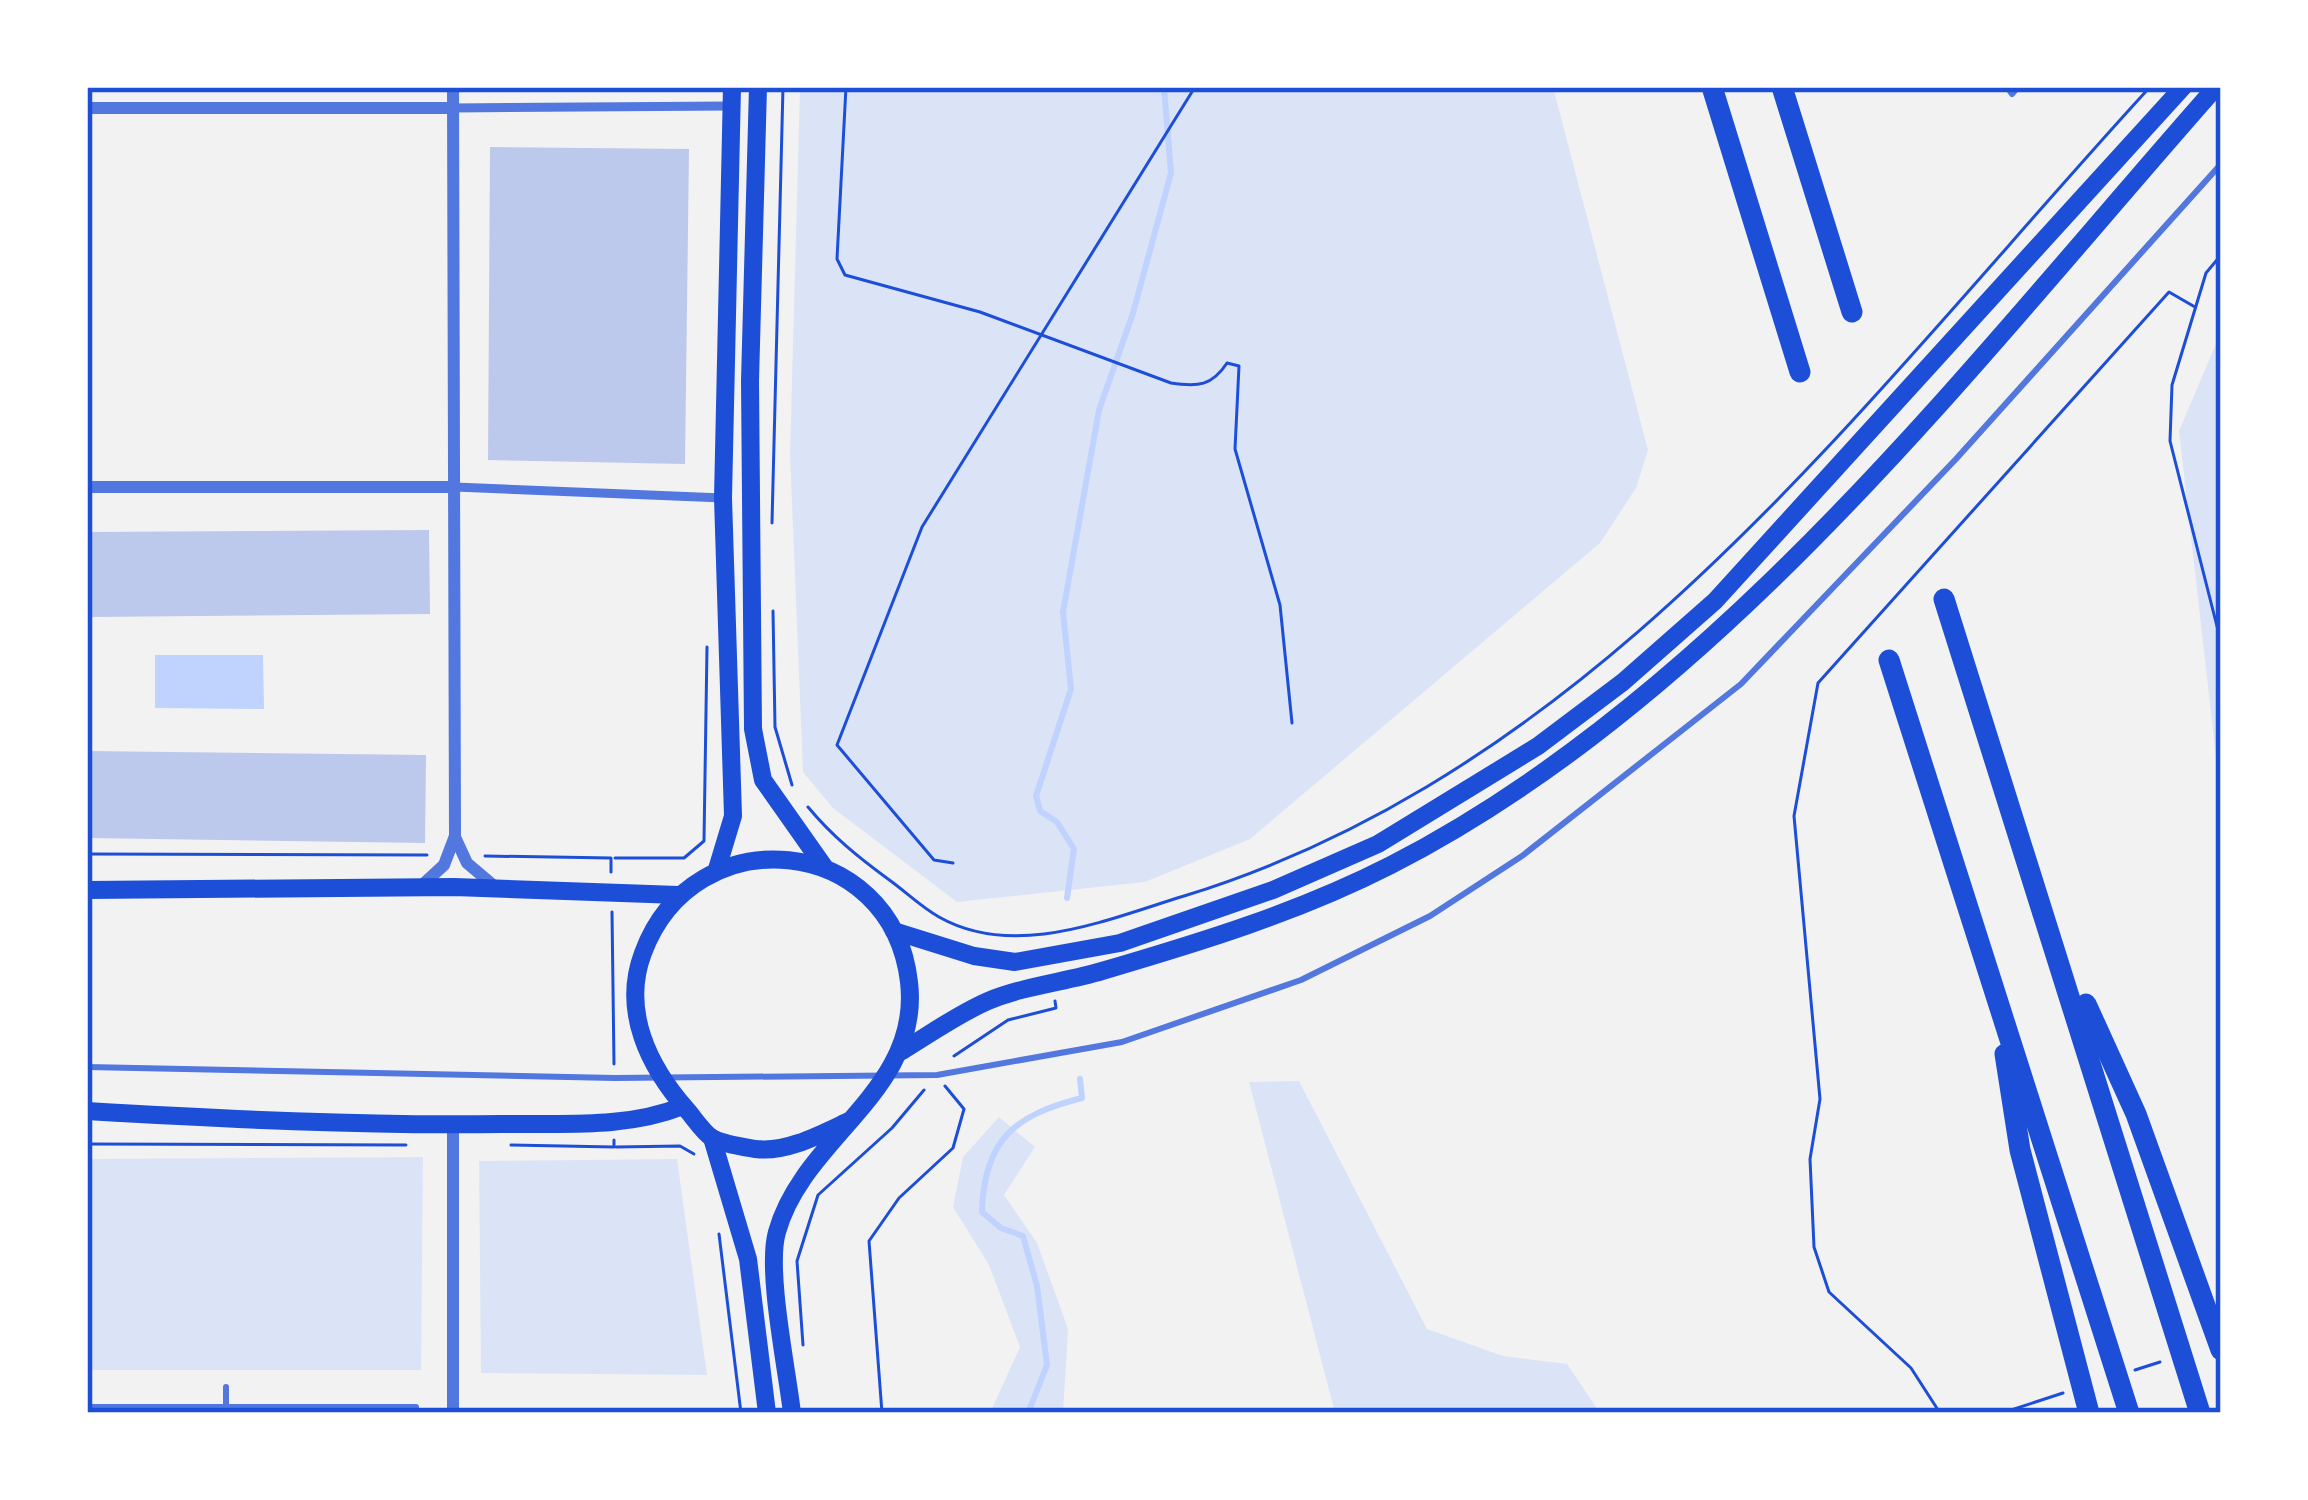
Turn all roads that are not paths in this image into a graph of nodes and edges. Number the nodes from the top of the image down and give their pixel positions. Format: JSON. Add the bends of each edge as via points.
{"nodes":[{"id":1,"x":453,"y":87,"type":"edge"},
{"id":2,"x":758,"y":87,"type":"edge"},
{"id":3,"x":1712,"y":87,"type":"edge"},
{"id":4,"x":1782,"y":87,"type":"edge"},
{"id":5,"x":2006,"y":87,"type":"edge"},
{"id":6,"x":2018,"y":87,"type":"edge"},
{"id":7,"x":2183,"y":87,"type":"edge"},
{"id":8,"x":2216,"y":87,"type":"edge"},
{"id":9,"x":732,"y":96,"type":"edge"},
{"id":10,"x":87,"y":108,"type":"edge"},
{"id":11,"x":453,"y":108,"type":"junction"},
{"id":12,"x":2221,"y":164,"type":"edge"},
{"id":13,"x":1852,"y":312,"type":"dead end"},
{"id":14,"x":1800,"y":372,"type":"dead end"},
{"id":15,"x":454,"y":487,"type":"junction"},
{"id":16,"x":87,"y":488,"type":"edge"},
{"id":17,"x":723,"y":498,"type":"junction"},
{"id":18,"x":1944,"y":598,"type":"dead end"},
{"id":19,"x":1889,"y":660,"type":"dead end"},
{"id":20,"x":456,"y":855,"type":"junction"},
{"id":21,"x":718,"y":868,"type":"junction"},
{"id":22,"x":825,"y":868,"type":"junction"},
{"id":23,"x":419,"y":888,"type":"junction"},
{"id":24,"x":498,"y":889,"type":"junction"},
{"id":25,"x":87,"y":890,"type":"edge"},
{"id":26,"x":678,"y":895,"type":"junction"},
{"id":27,"x":2051,"y":928,"type":"junction"},
{"id":28,"x":894,"y":931,"type":"junction"},
{"id":29,"x":1992,"y":976,"type":"junction"},
{"id":30,"x":902,"y":1051,"type":"junction"},
{"id":31,"x":87,"y":1067,"type":"edge"},
{"id":32,"x":887,"y":1077,"type":"junction"},
{"id":33,"x":661,"y":1078,"type":"junction"},
{"id":34,"x":683,"y":1106,"type":"junction"},
{"id":35,"x":87,"y":1111,"type":"edge"},
{"id":36,"x":851,"y":1120,"type":"junction"},
{"id":37,"x":453,"y":1134,"type":"junction"},
{"id":38,"x":712,"y":1138,"type":"junction"},
{"id":39,"x":2221,"y":1350,"type":"edge"},
{"id":40,"x":226,"y":1388,"type":"dead end"},
{"id":41,"x":87,"y":1407,"type":"edge"},
{"id":42,"x":226,"y":1410,"type":"edge"},
{"id":43,"x":416,"y":1413,"type":"edge"},
{"id":44,"x":453,"y":1413,"type":"edge"},
{"id":45,"x":497,"y":1413,"type":"edge"},
{"id":46,"x":710,"y":1413,"type":"edge"},
{"id":47,"x":767,"y":1413,"type":"edge"},
{"id":48,"x":792,"y":1413,"type":"edge"},
{"id":49,"x":2089,"y":1413,"type":"edge"},
{"id":50,"x":2129,"y":1413,"type":"edge"},
{"id":51,"x":2200,"y":1413,"type":"edge"}],
"edges":[{"from":1,"to":11,"type":"street"},
{"from":2,"to":22,"type":"main road","via":[[753,729],[764,780]]},
{"from":3,"to":14,"type":"highway"},
{"from":4,"to":13,"type":"highway"},
{"from":5,"to":6,"type":"lane","via":[[2012,94]]},
{"from":7,"to":28,"type":"main road","via":[[1793,521],[1623,682],[1538,746],[1378,844],[1120,943],[1046,959],[974,956]]},
{"from":8,"to":30,"type":"main road","via":[[1799,550],[1726,623],[1544,773],[1389,866],[1228,934],[986,1002]]},
{"from":9,"to":11,"type":"street"},
{"from":9,"to":17,"type":"main road"},
{"from":10,"to":11,"type":"street"},
{"from":11,"to":15,"type":"street"},
{"from":12,"to":32,"type":"lane","via":[[1787,639],[1663,751],[1522,856],[1393,935],[1187,1022],[1088,1050]]},
{"from":15,"to":16,"type":"street"},
{"from":15,"to":17,"type":"street"},
{"from":15,"to":20,"type":"street"},
{"from":17,"to":21,"type":"main road","via":[[734,816]]},
{"from":18,"to":27,"type":"highway"},
{"from":19,"to":29,"type":"highway"},
{"from":20,"to":23,"type":"street"},
{"from":20,"to":24,"type":"street"},
{"from":21,"to":22,"type":"main road","via":[[771,859]]},
{"from":21,"to":26,"type":"main road"},
{"from":22,"to":28,"type":"main road","via":[[857,887]]},
{"from":23,"to":24,"type":"main road"},
{"from":23,"to":25,"type":"main road"},
{"from":24,"to":26,"type":"main road"},
{"from":26,"to":33,"type":"main road","via":[[652,928],[637,968],[635,1010]]},
{"from":27,"to":39,"type":"highway","via":[[2136,1114]]},
{"from":27,"to":51,"type":"highway"},
{"from":28,"to":30,"type":"main road","via":[[909,980]]},
{"from":29,"to":49,"type":"highway","via":[[2020,1150]]},
{"from":29,"to":50,"type":"highway"},
{"from":30,"to":32,"type":"main road"},
{"from":31,"to":33,"type":"lane"},
{"from":32,"to":33,"type":"lane"},
{"from":32,"to":36,"type":"main road"},
{"from":33,"to":34,"type":"main road"},
{"from":34,"to":37,"type":"main road","via":[[653,1118]]},
{"from":34,"to":38,"type":"main road"},
{"from":35,"to":37,"type":"main road"},
{"from":36,"to":38,"type":"main road","via":[[761,1150]]},
{"from":36,"to":48,"type":"main road","via":[[795,1184],[775,1236]]},
{"from":37,"to":44,"type":"street"},
{"from":38,"to":47,"type":"main road","via":[[748,1259]]},
{"from":40,"to":42,"type":"lane"},
{"from":41,"to":42,"type":"lane"},
{"from":42,"to":43,"type":"lane"},
{"from":45,"to":46,"type":"lane"}]}
